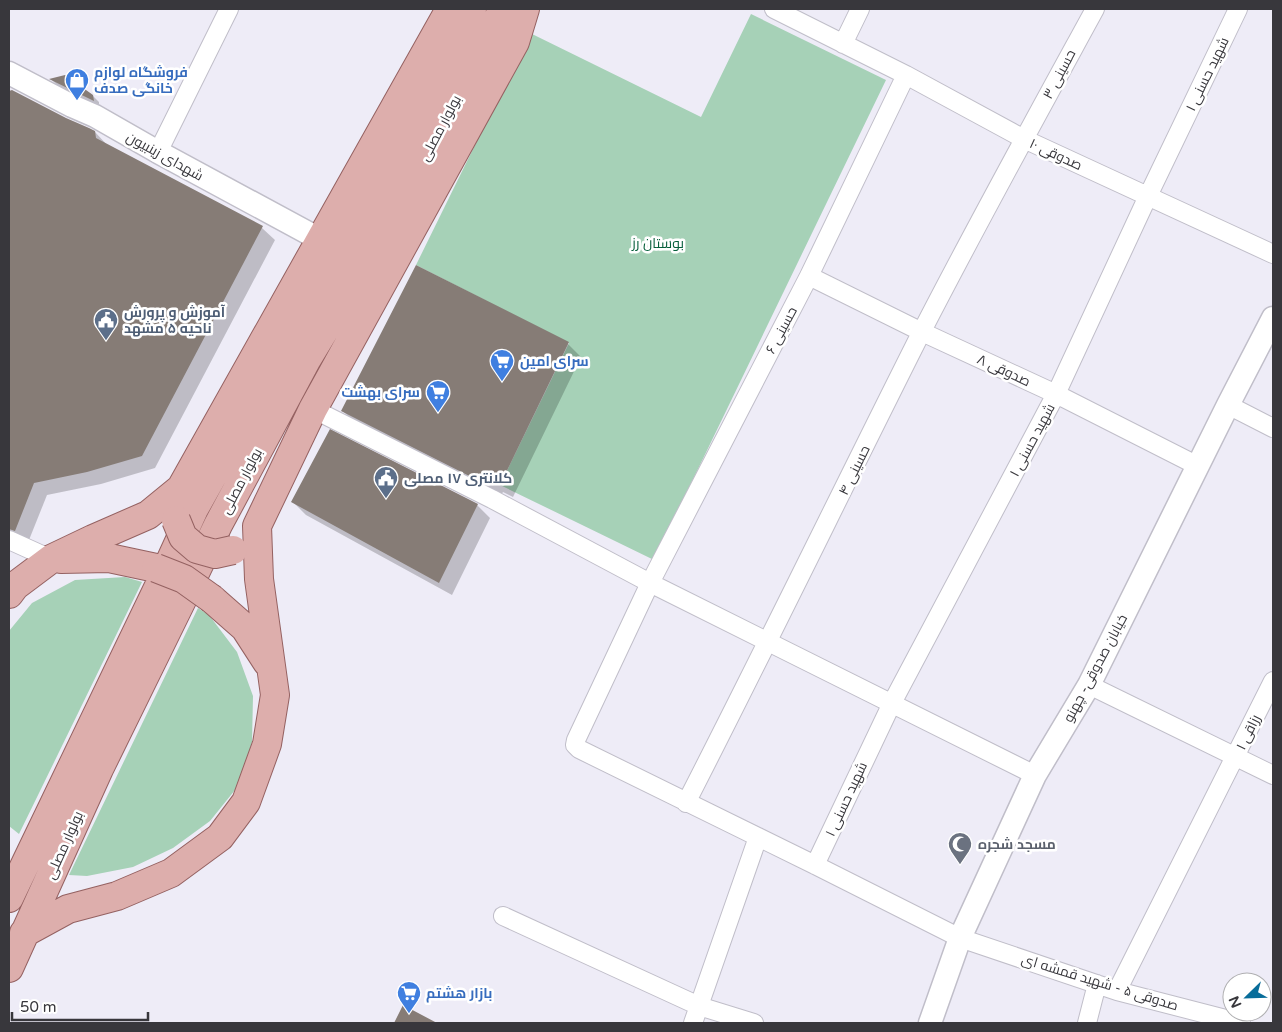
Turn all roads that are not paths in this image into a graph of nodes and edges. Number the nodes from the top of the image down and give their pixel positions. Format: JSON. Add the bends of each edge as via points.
{"nodes":[{"id":1,"x":229,"y":9,"type":"edge"},
{"id":2,"x":450,"y":9,"type":"edge"},
{"id":3,"x":472,"y":9,"type":"edge"},
{"id":4,"x":503,"y":9,"type":"edge"},
{"id":5,"x":525,"y":9,"type":"edge"},
{"id":6,"x":774,"y":9,"type":"edge"},
{"id":7,"x":860,"y":9,"type":"edge"},
{"id":8,"x":1095,"y":9,"type":"edge"},
{"id":9,"x":1238,"y":9,"type":"edge"},
{"id":10,"x":843,"y":44,"type":"junction"},
{"id":11,"x":9,"y":74,"type":"edge"},
{"id":12,"x":906,"y":75,"type":"junction"},
{"id":13,"x":1024,"y":139,"type":"junction"},
{"id":14,"x":158,"y":152,"type":"junction"},
{"id":15,"x":1148,"y":196,"type":"junction"},
{"id":16,"x":321,"y":240,"type":"junction"},
{"id":17,"x":1273,"y":254,"type":"edge"},
{"id":18,"x":809,"y":276,"type":"junction"},
{"id":19,"x":1273,"y":318,"type":"edge"},
{"id":20,"x":922,"y":332,"type":"junction"},
{"id":21,"x":1056,"y":394,"type":"junction"},
{"id":22,"x":1228,"y":404,"type":"junction"},
{"id":23,"x":313,"y":409,"type":"junction"},
{"id":24,"x":1273,"y":428,"type":"edge"},
{"id":25,"x":1198,"y":466,"type":"junction"},
{"id":26,"x":181,"y":488,"type":"junction"},
{"id":27,"x":257,"y":526,"type":"junction"},
{"id":28,"x":9,"y":540,"type":"edge"},
{"id":29,"x":51,"y":559,"type":"junction"},
{"id":30,"x":650,"y":582,"type":"junction"},
{"id":31,"x":9,"y":594,"type":"edge"},
{"id":32,"x":768,"y":641,"type":"junction"},
{"id":33,"x":270,"y":667,"type":"junction"},
{"id":34,"x":1273,"y":681,"type":"edge"},
{"id":35,"x":1089,"y":686,"type":"junction"},
{"id":36,"x":892,"y":703,"type":"junction"},
{"id":37,"x":1236,"y":756,"type":"junction"},
{"id":38,"x":1035,"y":774,"type":"junction"},
{"id":39,"x":1273,"y":775,"type":"edge"},
{"id":40,"x":686,"y":803,"type":"junction"},
{"id":41,"x":758,"y":837,"type":"junction"},
{"id":42,"x":815,"y":865,"type":"junction"},
{"id":43,"x":9,"y":898,"type":"edge"},
{"id":44,"x":503,"y":916,"type":"dead end"},
{"id":45,"x":24,"y":933,"type":"junction"},
{"id":46,"x":960,"y":938,"type":"junction"},
{"id":47,"x":9,"y":968,"type":"edge"},
{"id":48,"x":1097,"y":984,"type":"junction"},
{"id":49,"x":1117,"y":991,"type":"junction"},
{"id":50,"x":699,"y":1006,"type":"junction"},
{"id":51,"x":1199,"y":1018,"type":"edge"},
{"id":52,"x":693,"y":1023,"type":"edge"},
{"id":53,"x":754,"y":1023,"type":"edge"},
{"id":54,"x":930,"y":1023,"type":"edge"},
{"id":55,"x":1087,"y":1023,"type":"edge"},
{"id":56,"x":1241,"y":1023,"type":"edge"}],
"edges":[{"from":1,"to":14,"type":"street"},
{"from":2,"to":16,"type":"main road"},
{"from":3,"to":43,"type":"main road","name":"بولوار مصلی","via":[[457,47],[370,204],[194,509]]},
{"from":4,"to":45,"type":"main road","name":"بولوار مصلی","via":[[391,220],[307,359],[218,525],[98,769]]},
{"from":5,"to":23,"type":"main road","via":[[515,42]]},
{"from":6,"to":10,"type":"street","name":"صدوقی ۱۰"},
{"from":7,"to":10,"type":"street"},
{"from":8,"to":13,"type":"street","name":"حسینی ۳"},
{"from":9,"to":15,"type":"street","name":"شهید حسنی ۱"},
{"from":10,"to":12,"type":"street","name":"صدوقی ۱۰"},
{"from":11,"to":14,"type":"street","name":"شهدای زینبیون","via":[[95,116]]},
{"from":12,"to":13,"type":"street","name":"صدوقی ۱۰"},
{"from":12,"to":18,"type":"street","name":"حسینی ۶"},
{"from":13,"to":15,"type":"street","name":"صدوقی ۱۰"},
{"from":13,"to":20,"type":"street","name":"حسینی ۴"},
{"from":14,"to":16,"type":"street","name":"شهدای زینبیون"},
{"from":15,"to":17,"type":"street","name":"صدوقی ۱۰"},
{"from":15,"to":21,"type":"street","name":"شهید حسنی ۱"},
{"from":16,"to":26,"type":"main road"},
{"from":18,"to":20,"type":"street","name":"صدوقی ۸"},
{"from":18,"to":30,"type":"street","name":"حسینی ۶"},
{"from":19,"to":22,"type":"street","name":"خیابان صدوقی- چهنو"},
{"from":20,"to":21,"type":"street","name":"صدوقی ۸"},
{"from":20,"to":32,"type":"street","name":"حسینی ۴"},
{"from":21,"to":25,"type":"street","name":"صدوقی ۸"},
{"from":21,"to":36,"type":"street","name":"شهید حسنی ۱"},
{"from":22,"to":24,"type":"street"},
{"from":22,"to":25,"type":"street","name":"خیابان صدوقی- چهنو"},
{"from":23,"to":27,"type":"main road"},
{"from":23,"to":30,"type":"street"},
{"from":25,"to":35,"type":"street","name":"خیابان صدوقی- چهنو"},
{"from":26,"to":27,"type":"main road","bridge":true,"via":[[176,520],[183,537],[197,550],[215,554],[233,550]]},
{"from":26,"to":29,"type":"main road","via":[[148,516]]},
{"from":27,"to":33,"type":"main road","via":[[259,579]]},
{"from":28,"to":29,"type":"street"},
{"from":29,"to":31,"type":"main road"},
{"from":29,"to":33,"type":"main road","bridge":true,"via":[[109,558],[156,568],[184,579],[245,628]]},
{"from":30,"to":32,"type":"street"},
{"from":30,"to":40,"type":"street","name":"حسینی ۶","via":[[575,745]]},
{"from":32,"to":36,"type":"street"},
{"from":32,"to":40,"type":"street","name":"حسینی ۴"},
{"from":33,"to":45,"type":"main road","via":[[275,695],[266,744],[246,802],[220,837],[171,872],[117,896],[68,909]]},
{"from":34,"to":37,"type":"street","name":"رزاقی ۱"},
{"from":35,"to":37,"type":"street"},
{"from":35,"to":38,"type":"street","name":"خیابان صدوقی- چهنو"},
{"from":36,"to":38,"type":"street"},
{"from":36,"to":42,"type":"street","name":"شهید حسنی ۱"},
{"from":37,"to":39,"type":"street"},
{"from":37,"to":49,"type":"street","name":"رزاقی ۱"},
{"from":38,"to":46,"type":"street","name":"خیابان صدوقی- چهنو"},
{"from":40,"to":41,"type":"street","name":"صدوقی ۵ - شهید قمشه ای"},
{"from":41,"to":42,"type":"street","name":"صدوقی ۵ - شهید قمشه ای"},
{"from":41,"to":50,"type":"street"},
{"from":42,"to":46,"type":"street","name":"صدوقی ۵ - شهید قمشه ای"},
{"from":44,"to":50,"type":"street"},
{"from":45,"to":47,"type":"main road","name":"بولوار مصلی"},
{"from":46,"to":48,"type":"street","name":"صدوقی ۵ - شهید قمشه ای"},
{"from":46,"to":54,"type":"street","name":"خیابان صدوقی- چهنو"},
{"from":48,"to":49,"type":"street","name":"صدوقی ۵ - شهید قمشه ای"},
{"from":48,"to":55,"type":"street"},
{"from":49,"to":51,"type":"street","name":"صدوقی ۵ - شهید قمشه ای"},
{"from":50,"to":52,"type":"street"},
{"from":50,"to":53,"type":"street"},
{"from":51,"to":56,"type":"street","name":"صدوقی ۵ - شهید قمشه ای"}]}
